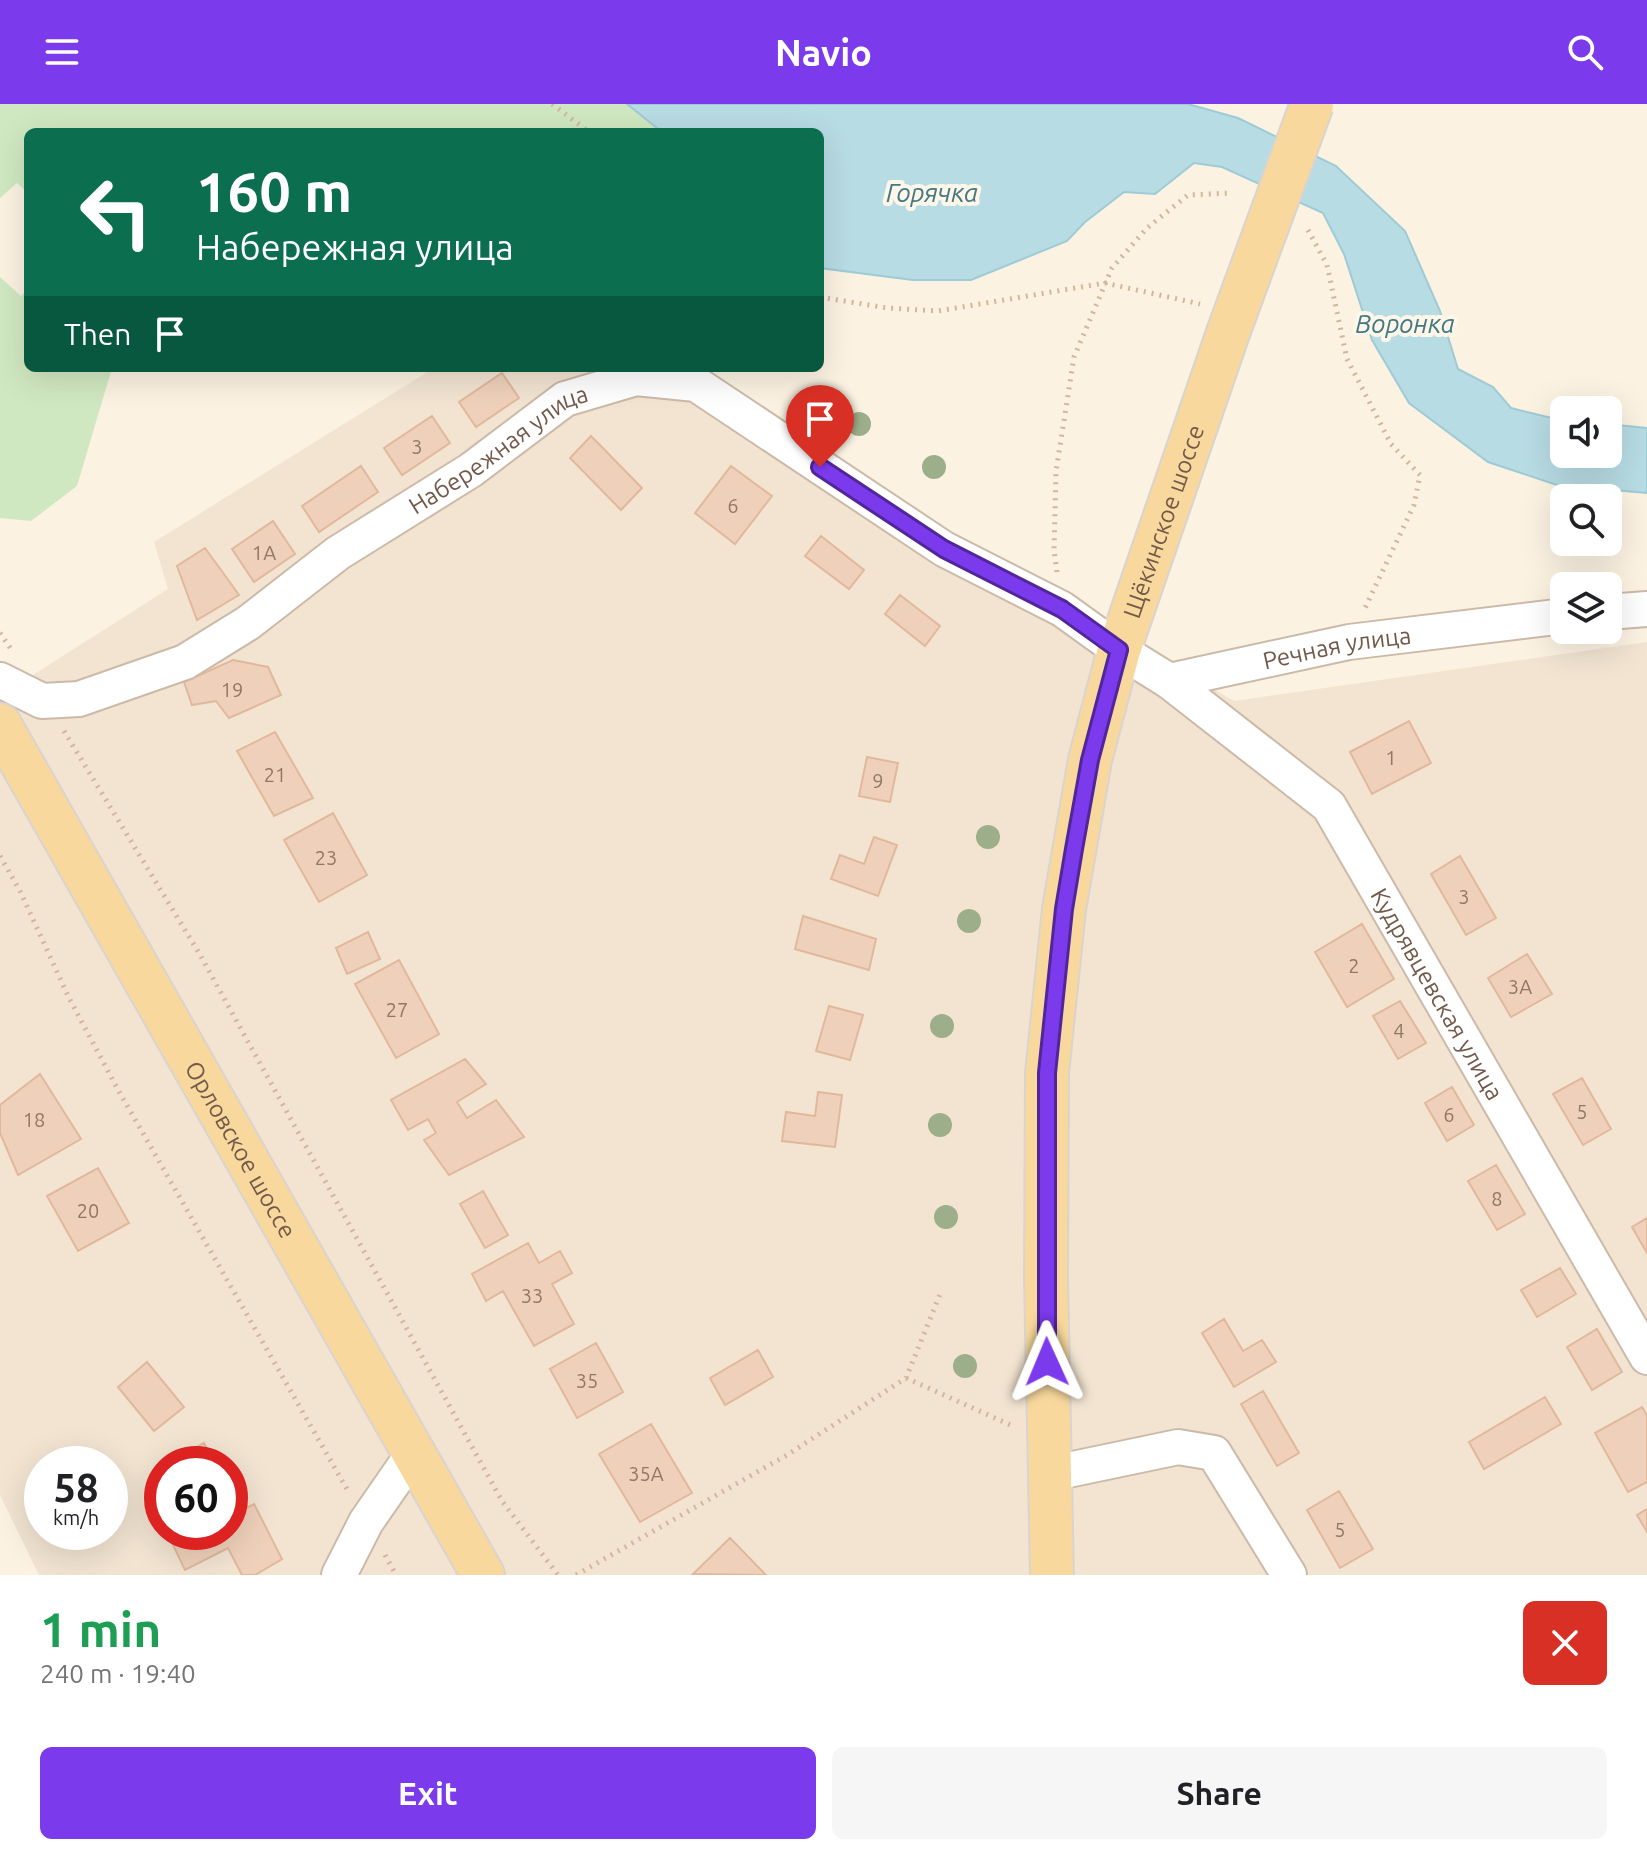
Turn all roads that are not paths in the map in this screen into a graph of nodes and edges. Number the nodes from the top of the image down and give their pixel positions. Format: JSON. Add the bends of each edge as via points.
{"nodes":[{"id":1,"x":1312,"y":104,"type":"edge"},
{"id":2,"x":1647,"y":609,"type":"edge"},
{"id":3,"x":1622,"y":611,"type":"edge"},
{"id":4,"x":1550,"y":618,"type":"edge"},
{"id":5,"x":1119,"y":650,"type":"junction"},
{"id":6,"x":0,"y":680,"type":"edge"},
{"id":7,"x":1169,"y":681,"type":"junction"},
{"id":8,"x":0,"y":725,"type":"edge"},
{"id":9,"x":1647,"y":1357,"type":"edge"},
{"id":10,"x":413,"y":1454,"type":"junction"},
{"id":11,"x":1049,"y":1474,"type":"junction"},
{"id":12,"x":339,"y":1575,"type":"edge"},
{"id":13,"x":483,"y":1575,"type":"edge"},
{"id":14,"x":1052,"y":1575,"type":"edge"},
{"id":15,"x":1289,"y":1575,"type":"edge"}],
"edges":[{"from":1,"to":5,"type":"main road","name":"Щёкинское шоссе","bridge":true,"via":[[1219,320]]},
{"from":2,"to":3,"type":"street"},
{"from":4,"to":7,"type":"street","name":"Речная улица","via":[[1349,642]]},
{"from":5,"to":6,"type":"street","name":"Набережная улица","via":[[1062,609],[944,549],[696,384],[636,378],[565,399],[471,470],[338,553],[248,623],[185,662],[79,699],[42,701]]},
{"from":5,"to":7,"type":"street"},
{"from":5,"to":11,"type":"main road","name":"Щёкинское шоссе","via":[[1090,760],[1074,849],[1047,1073]]},
{"from":7,"to":9,"type":"street","name":"Кудрявцевская улица","via":[[1329,806]]},
{"from":8,"to":10,"type":"main road","name":"Орловское шоссе"},
{"from":10,"to":12,"type":"street","via":[[366,1522]]},
{"from":10,"to":13,"type":"main road","name":"Орловское шоссе"},
{"from":11,"to":14,"type":"main road","name":"Щёкинское шоссе"},
{"from":11,"to":15,"type":"street","via":[[1178,1447],[1214,1453]]}]}
